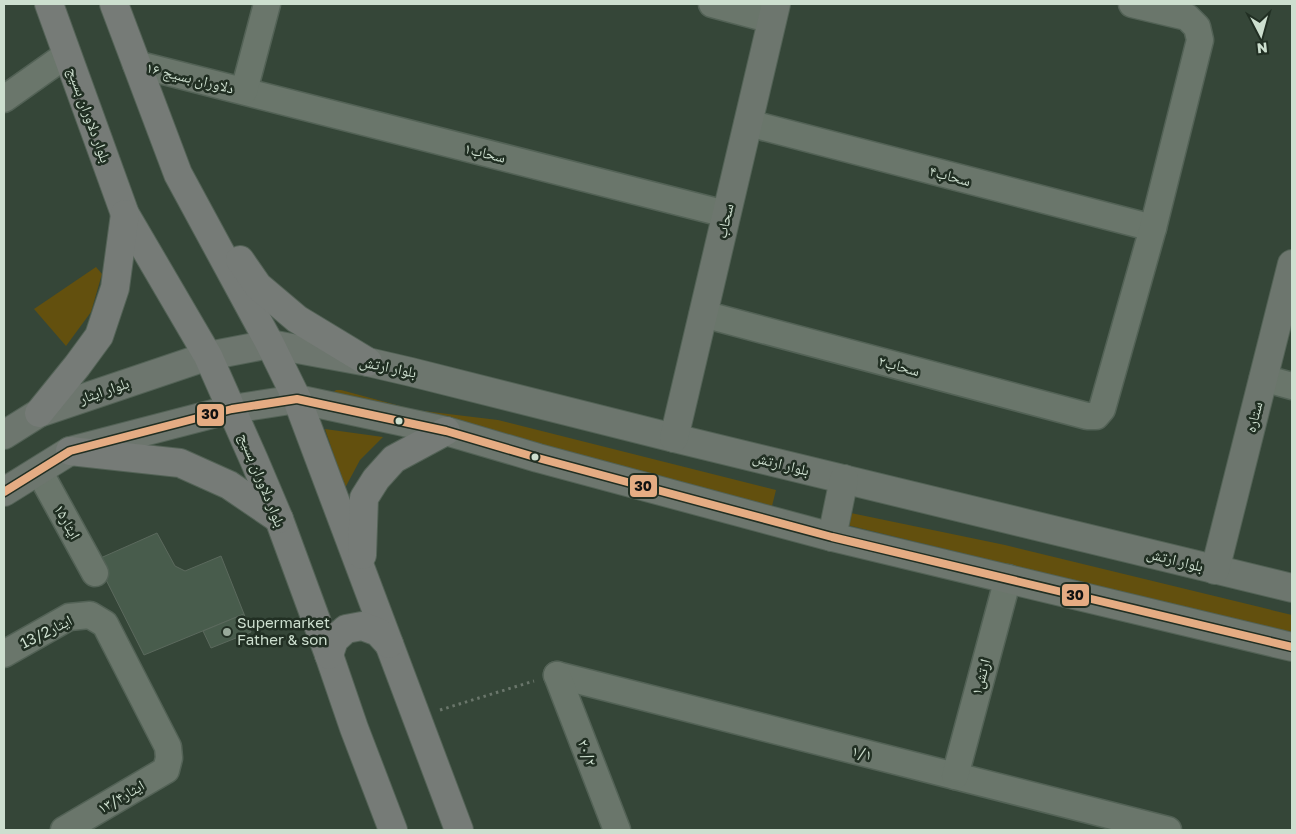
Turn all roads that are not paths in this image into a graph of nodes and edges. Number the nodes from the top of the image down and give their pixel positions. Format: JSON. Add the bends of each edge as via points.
{"nodes":[{"id":1,"x":49,"y":4,"type":"edge"},
{"id":2,"x":114,"y":4,"type":"edge"},
{"id":3,"x":267,"y":4,"type":"edge"},
{"id":4,"x":712,"y":4,"type":"edge"},
{"id":5,"x":1132,"y":4,"type":"edge"},
{"id":6,"x":774,"y":12,"type":"edge"},
{"id":7,"x":66,"y":55,"type":"junction"},
{"id":8,"x":136,"y":64,"type":"junction"},
{"id":9,"x":244,"y":91,"type":"junction"},
{"id":10,"x":4,"y":99,"type":"edge"},
{"id":11,"x":748,"y":123,"type":"junction"},
{"id":12,"x":178,"y":174,"type":"junction"},
{"id":13,"x":125,"y":214,"type":"junction"},
{"id":14,"x":726,"y":214,"type":"junction"},
{"id":15,"x":1153,"y":228,"type":"junction"},
{"id":16,"x":1292,"y":264,"type":"edge"},
{"id":17,"x":703,"y":314,"type":"junction"},
{"id":18,"x":270,"y":344,"type":"junction"},
{"id":19,"x":208,"y":356,"type":"junction"},
{"id":20,"x":368,"y":362,"type":"junction"},
{"id":21,"x":1263,"y":378,"type":"junction"},
{"id":22,"x":1292,"y":386,"type":"edge"},
{"id":23,"x":297,"y":399,"type":"junction"},
{"id":24,"x":232,"y":408,"type":"junction"},
{"id":25,"x":39,"y":412,"type":"junction"},
{"id":26,"x":446,"y":431,"type":"junction"},
{"id":27,"x":4,"y":435,"type":"edge"},
{"id":28,"x":674,"y":438,"type":"junction"},
{"id":29,"x":70,"y":451,"type":"junction"},
{"id":30,"x":39,"y":471,"type":"junction"},
{"id":31,"x":844,"y":479,"type":"junction"},
{"id":32,"x":4,"y":492,"type":"edge"},
{"id":33,"x":279,"y":519,"type":"junction"},
{"id":34,"x":832,"y":537,"type":"junction"},
{"id":35,"x":362,"y":569,"type":"junction"},
{"id":36,"x":1215,"y":570,"type":"junction"},
{"id":37,"x":95,"y":573,"type":"dead end"},
{"id":38,"x":1008,"y":578,"type":"junction"},
{"id":39,"x":1292,"y":588,"type":"edge"},
{"id":40,"x":389,"y":644,"type":"junction"},
{"id":41,"x":1292,"y":647,"type":"edge"},
{"id":42,"x":4,"y":654,"type":"edge"},
{"id":43,"x":329,"y":655,"type":"junction"},
{"id":44,"x":556,"y":675,"type":"joint"},
{"id":45,"x":169,"y":758,"type":"joint"},
{"id":46,"x":955,"y":776,"type":"junction"},
{"id":47,"x":64,"y":830,"type":"edge"},
{"id":48,"x":393,"y":830,"type":"edge"},
{"id":49,"x":459,"y":830,"type":"edge"},
{"id":50,"x":617,"y":830,"type":"edge"},
{"id":51,"x":1168,"y":830,"type":"edge"}],
"edges":[{"from":1,"to":7,"type":"main road","name":"بلوار دلاوران بسیج"},
{"from":2,"to":8,"type":"main road"},
{"from":3,"to":9,"type":"street"},
{"from":4,"to":6,"type":"street"},
{"from":5,"to":15,"type":"street","via":[[1187,17],[1197,27],[1200,40]]},
{"from":6,"to":11,"type":"main road","name":"سحاب"},
{"from":7,"to":10,"type":"street"},
{"from":7,"to":13,"type":"main road","name":"بلوار دلاوران بسیج"},
{"from":8,"to":9,"type":"street","name":"دلاوران بسیج ۱۶"},
{"from":8,"to":12,"type":"main road"},
{"from":9,"to":14,"type":"street","name":"۱سحاب"},
{"from":11,"to":14,"type":"main road","name":"سحاب"},
{"from":11,"to":15,"type":"street","name":"۴سحاب"},
{"from":12,"to":18,"type":"main road"},
{"from":12,"to":20,"type":"main road","via":[[258,286],[297,320]]},
{"from":13,"to":19,"type":"main road","name":"بلوار دلاوران بسیج"},
{"from":13,"to":25,"type":"main road","via":[[115,288],[99,336]]},
{"from":14,"to":17,"type":"main road","name":"سحاب"},
{"from":15,"to":17,"type":"street","name":"۲سحاب","via":[[1102,409],[1096,416],[1086,416]]},
{"from":16,"to":21,"type":"main road","name":"ستاره"},
{"from":17,"to":28,"type":"main road","name":"سحاب"},
{"from":18,"to":19,"type":"main road","name":"بلوار ایثار"},
{"from":18,"to":20,"type":"main road","name":"بلوار ارتش"},
{"from":18,"to":23,"type":"main road"},
{"from":19,"to":24,"type":"main road","name":"بلوار دلاوران بسیج"},
{"from":19,"to":25,"type":"main road","name":"بلوار ایثار"},
{"from":20,"to":28,"type":"main road","name":"بلوار ارتش"},
{"from":21,"to":22,"type":"street"},
{"from":21,"to":36,"type":"main road","name":"ستاره"},
{"from":23,"to":24,"type":"main road"},
{"from":23,"to":26,"type":"main road"},
{"from":23,"to":35,"type":"main road"},
{"from":24,"to":29,"type":"main road"},
{"from":24,"to":33,"type":"main road","name":"بلوار دلاوران بسیج"},
{"from":25,"to":27,"type":"main road","name":"بلوار ایثار"},
{"from":26,"to":34,"type":"main road"},
{"from":26,"to":35,"type":"main road","via":[[394,460],[364,498]]},
{"from":28,"to":31,"type":"main road","name":"بلوار ارتش"},
{"from":29,"to":30,"type":"main road"},
{"from":29,"to":33,"type":"main road","via":[[180,463],[229,485]]},
{"from":30,"to":32,"type":"main road"},
{"from":30,"to":37,"type":"street","name":"ایثار۱۵"},
{"from":31,"to":34,"type":"main road"},
{"from":31,"to":36,"type":"main road","name":"بلوار ارتش"},
{"from":33,"to":43,"type":"main road","name":"بلوار دلاوران بسیج"},
{"from":34,"to":38,"type":"main road"},
{"from":35,"to":40,"type":"main road"},
{"from":36,"to":39,"type":"main road","name":"بلوار ارتش"},
{"from":38,"to":41,"type":"main road"},
{"from":38,"to":46,"type":"street","name":"ارتش۱"},
{"from":40,"to":43,"type":"main road","via":[[378,632],[362,626],[346,629],[334,640]]},
{"from":40,"to":49,"type":"main road"},
{"from":42,"to":45,"type":"street","name":"ایثار13/2","via":[[69,617],[90,615],[105,624],[168,747]]},
{"from":43,"to":48,"type":"main road","name":"بلوار دلاوران بسیج"},
{"from":44,"to":46,"type":"street","name":"۱/۱"},
{"from":44,"to":50,"type":"street","name":"۲۰/۲"},
{"from":45,"to":47,"type":"street","name":"ایثار۱۳/۴","via":[[166,770]]},
{"from":46,"to":51,"type":"street","name":"۱/۱"}]}
